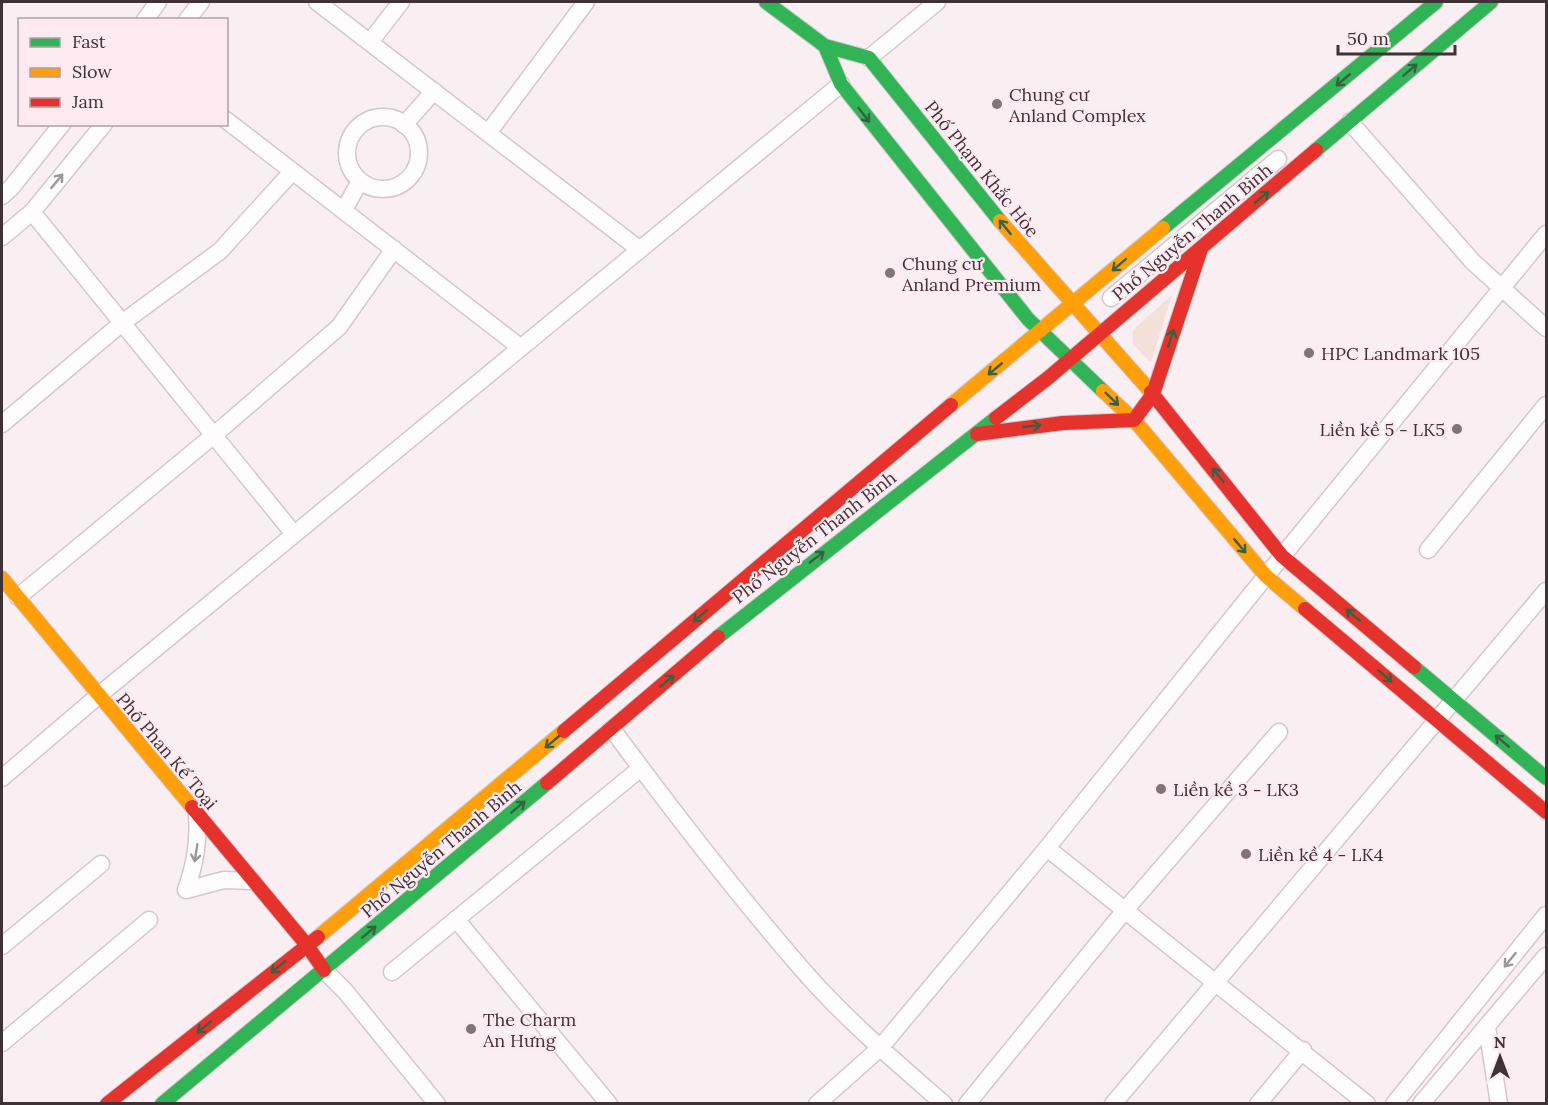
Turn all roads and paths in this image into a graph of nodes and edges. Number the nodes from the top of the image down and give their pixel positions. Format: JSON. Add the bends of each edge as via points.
{"nodes":[{"id":1,"x":158,"y":2,"type":"edge"},
{"id":2,"x":201,"y":2,"type":"edge"},
{"id":3,"x":316,"y":2,"type":"edge"},
{"id":4,"x":401,"y":2,"type":"edge"},
{"id":5,"x":586,"y":2,"type":"edge"},
{"id":6,"x":766,"y":2,"type":"edge"},
{"id":7,"x":936,"y":2,"type":"edge"},
{"id":8,"x":1436,"y":2,"type":"edge"},
{"id":9,"x":1491,"y":2,"type":"edge"},
{"id":10,"x":146,"y":18,"type":"edge"},
{"id":11,"x":189,"y":18,"type":"edge"},
{"id":12,"x":370,"y":42,"type":"junction"},
{"id":13,"x":825,"y":46,"type":"junction"},
{"id":14,"x":869,"y":58,"type":"junction"},
{"id":15,"x":841,"y":84,"type":"junction"},
{"id":16,"x":434,"y":91,"type":"junction"},
{"id":17,"x":228,"y":122,"type":"edge"},
{"id":18,"x":1350,"y":122,"type":"junction"},
{"id":19,"x":404,"y":125,"type":"junction"},
{"id":20,"x":60,"y":126,"type":"edge"},
{"id":21,"x":102,"y":126,"type":"edge"},
{"id":22,"x":488,"y":133,"type":"junction"},
{"id":23,"x":1278,"y":159,"type":"dead end"},
{"id":24,"x":292,"y":172,"type":"junction"},
{"id":25,"x":360,"y":181,"type":"junction"},
{"id":26,"x":2,"y":196,"type":"edge"},
{"id":27,"x":344,"y":210,"type":"junction"},
{"id":28,"x":32,"y":212,"type":"junction"},
{"id":29,"x":1546,"y":234,"type":"edge"},
{"id":30,"x":2,"y":237,"type":"edge"},
{"id":31,"x":1201,"y":248,"type":"junction"},
{"id":32,"x":394,"y":249,"type":"junction"},
{"id":33,"x":639,"y":249,"type":"junction"},
{"id":34,"x":1501,"y":289,"type":"junction"},
{"id":35,"x":1111,"y":298,"type":"dead end"},
{"id":36,"x":1072,"y":306,"type":"junction"},
{"id":37,"x":122,"y":323,"type":"junction"},
{"id":38,"x":1546,"y":328,"type":"edge"},
{"id":39,"x":1041,"y":333,"type":"junction"},
{"id":40,"x":1099,"y":334,"type":"junction"},
{"id":41,"x":520,"y":347,"type":"junction"},
{"id":42,"x":1070,"y":358,"type":"junction"},
{"id":43,"x":1153,"y":394,"type":"junction"},
{"id":44,"x":1546,"y":405,"type":"edge"},
{"id":45,"x":1134,"y":420,"type":"junction"},
{"id":46,"x":2,"y":424,"type":"edge"},
{"id":47,"x":214,"y":435,"type":"junction"},
{"id":48,"x":974,"y":435,"type":"junction"},
{"id":49,"x":294,"y":534,"type":"junction"},
{"id":50,"x":1428,"y":550,"type":"dead end"},
{"id":51,"x":1282,"y":556,"type":"junction"},
{"id":52,"x":1266,"y":576,"type":"junction"},
{"id":53,"x":2,"y":578,"type":"edge"},
{"id":54,"x":1546,"y":591,"type":"edge"},
{"id":55,"x":18,"y":597,"type":"junction"},
{"id":56,"x":98,"y":696,"type":"junction"},
{"id":57,"x":1453,"y":700,"type":"junction"},
{"id":58,"x":1437,"y":719,"type":"junction"},
{"id":59,"x":612,"y":729,"type":"junction"},
{"id":60,"x":1279,"y":732,"type":"dead end"},
{"id":61,"x":641,"y":768,"type":"junction"},
{"id":62,"x":2,"y":778,"type":"edge"},
{"id":63,"x":1546,"y":778,"type":"edge"},
{"id":64,"x":1546,"y":812,"type":"edge"},
{"id":65,"x":197,"y":815,"type":"junction"},
{"id":66,"x":1047,"y":849,"type":"junction"},
{"id":67,"x":101,"y":864,"type":"dead end"},
{"id":68,"x":252,"y":881,"type":"junction"},
{"id":69,"x":1126,"y":909,"type":"junction"},
{"id":70,"x":1546,"y":915,"type":"edge"},
{"id":71,"x":456,"y":919,"type":"junction"},
{"id":72,"x":149,"y":920,"type":"dead end"},
{"id":73,"x":306,"y":944,"type":"junction"},
{"id":74,"x":2,"y":946,"type":"edge"},
{"id":75,"x":1546,"y":956,"type":"edge"},
{"id":76,"x":324,"y":970,"type":"junction"},
{"id":77,"x":392,"y":972,"type":"dead end"},
{"id":78,"x":1218,"y":983,"type":"junction"},
{"id":79,"x":258,"y":1008,"type":"dead end"},
{"id":80,"x":1487,"y":1027,"type":"junction"},
{"id":81,"x":2,"y":1043,"type":"edge"},
{"id":82,"x":880,"y":1048,"type":"junction"},
{"id":83,"x":1303,"y":1050,"type":"junction"},
{"id":84,"x":182,"y":1072,"type":"dead end"},
{"id":85,"x":107,"y":1104,"type":"edge"},
{"id":86,"x":162,"y":1104,"type":"edge"},
{"id":87,"x":437,"y":1104,"type":"edge"},
{"id":88,"x":609,"y":1104,"type":"edge"},
{"id":89,"x":817,"y":1104,"type":"edge"},
{"id":90,"x":944,"y":1104,"type":"edge"},
{"id":91,"x":967,"y":1104,"type":"edge"},
{"id":92,"x":1113,"y":1104,"type":"edge"},
{"id":93,"x":1258,"y":1104,"type":"edge"},
{"id":94,"x":1367,"y":1104,"type":"edge"},
{"id":95,"x":1394,"y":1104,"type":"edge"},
{"id":96,"x":1421,"y":1104,"type":"edge"},
{"id":97,"x":1498,"y":1104,"type":"edge"}],
"edges":[{"from":1,"to":10,"type":"street"},
{"from":2,"to":11,"type":"street"},
{"from":3,"to":12,"type":"street"},
{"from":4,"to":12,"type":"street"},
{"from":5,"to":22,"type":"street"},
{"from":6,"to":13,"type":"main road"},
{"from":7,"to":14,"type":"street"},
{"from":8,"to":36,"type":"main road","name":"Phố Nguyễn Thanh Bình","one_way":true,"via":[[1163,226]]},
{"from":18,"to":9,"type":"main road","name":"Phố Nguyễn Thanh Bình","one_way":true},
{"from":12,"to":16,"type":"street"},
{"from":13,"to":14,"type":"main road"},
{"from":13,"to":15,"type":"main road"},
{"from":14,"to":15,"type":"main road"},
{"from":36,"to":14,"type":"main road","name":"Phố Phạm Khắc Hòe","one_way":true},
{"from":15,"to":33,"type":"street"},
{"from":15,"to":39,"type":"main road","one_way":true},
{"from":16,"to":19,"type":"street"},
{"from":16,"to":22,"type":"street"},
{"from":17,"to":24,"type":"street"},
{"from":31,"to":18,"type":"main road","name":"Phố Nguyễn Thanh Bình","one_way":true},
{"from":18,"to":34,"type":"street"},
{"from":19,"to":25,"type":"street","via":[[393,118],[370,119],[352,133],[346,155]]},
{"from":19,"to":25,"type":"street","via":[[412,130],[420,152],[414,174],[396,188],[373,189]]},
{"from":20,"to":26,"type":"street"},
{"from":28,"to":21,"type":"street","one_way":true},
{"from":22,"to":33,"type":"street"},
{"from":23,"to":35,"type":"street"},
{"from":24,"to":27,"type":"street"},
{"from":24,"to":37,"type":"street","via":[[220,251]]},
{"from":25,"to":27,"type":"street"},
{"from":27,"to":32,"type":"street"},
{"from":28,"to":30,"type":"street"},
{"from":28,"to":37,"type":"street"},
{"from":29,"to":34,"type":"street"},
{"from":31,"to":40,"type":"main road","name":"Phố Nguyễn Thanh Bình"},
{"from":43,"to":31,"type":"main road","one_way":true},
{"from":32,"to":41,"type":"street"},
{"from":32,"to":47,"type":"street","via":[[339,327]]},
{"from":33,"to":41,"type":"street"},
{"from":34,"to":38,"type":"street"},
{"from":34,"to":51,"type":"street"},
{"from":36,"to":39,"type":"main road","name":"Phố Nguyễn Thanh Bình"},
{"from":36,"to":40,"type":"main road","name":"Phố Phạm Khắc Hòe"},
{"from":37,"to":46,"type":"street"},
{"from":37,"to":47,"type":"street"},
{"from":39,"to":42,"type":"main road"},
{"from":39,"to":73,"type":"main road","name":"Phố Nguyễn Thanh Bình","one_way":true,"via":[[831,504],[382,885]]},
{"from":40,"to":42,"type":"main road","name":"Phố Nguyễn Thanh Bình"},
{"from":40,"to":43,"type":"main road","name":"Phố Phạm Khắc Hòe"},
{"from":41,"to":49,"type":"street"},
{"from":42,"to":45,"type":"main road","one_way":true},
{"from":42,"to":48,"type":"main road","name":"Phố Nguyễn Thanh Bình"},
{"from":43,"to":45,"type":"main road"},
{"from":51,"to":43,"type":"main road","name":"Phố Phạm Khắc Hòe","one_way":true},
{"from":44,"to":50,"type":"street"},
{"from":48,"to":45,"type":"main road","one_way":true,"via":[[1063,423]]},
{"from":45,"to":52,"type":"main road","one_way":true},
{"from":47,"to":49,"type":"street"},
{"from":47,"to":55,"type":"street"},
{"from":59,"to":48,"type":"main road","name":"Phố Nguyễn Thanh Bình","one_way":true,"via":[[745,614]]},
{"from":49,"to":56,"type":"street"},
{"from":51,"to":52,"type":"street"},
{"from":57,"to":51,"type":"main road","name":"Phố Phạm Khắc Hòe","one_way":true},
{"from":52,"to":58,"type":"main road","one_way":true},
{"from":52,"to":66,"type":"street"},
{"from":53,"to":55,"type":"main road","name":"Phố Phan Kế Toại"},
{"from":54,"to":57,"type":"street"},
{"from":55,"to":56,"type":"main road","name":"Phố Phan Kế Toại"},
{"from":56,"to":62,"type":"street"},
{"from":56,"to":65,"type":"main road","name":"Phố Phan Kế Toại"},
{"from":57,"to":58,"type":"street"},
{"from":63,"to":57,"type":"main road","name":"Phố Phạm Khắc Hòe","one_way":true},
{"from":58,"to":64,"type":"main road"},
{"from":58,"to":78,"type":"street"},
{"from":59,"to":61,"type":"street"},
{"from":76,"to":59,"type":"main road","name":"Phố Nguyễn Thanh Bình","one_way":true},
{"from":60,"to":69,"type":"street"},
{"from":61,"to":71,"type":"street"},
{"from":61,"to":82,"type":"street","via":[[809,977]]},
{"from":65,"to":68,"type":"main road","name":"Phố Phan Kế Toại"},
{"from":65,"to":68,"type":"street","one_way":true,"via":[[199,838],[186,890],[224,879]]},
{"from":66,"to":69,"type":"street"},
{"from":66,"to":82,"type":"street"},
{"from":67,"to":74,"type":"street"},
{"from":68,"to":73,"type":"main road","name":"Phố Phan Kế Toại"},
{"from":69,"to":78,"type":"street"},
{"from":69,"to":91,"type":"street"},
{"from":70,"to":95,"type":"street","one_way":true},
{"from":71,"to":77,"type":"street"},
{"from":71,"to":88,"type":"street"},
{"from":72,"to":81,"type":"street"},
{"from":73,"to":76,"type":"main road","name":"Phố Phan Kế Toại"},
{"from":73,"to":85,"type":"main road","name":"Phố Nguyễn Thanh Bình","one_way":true},
{"from":75,"to":80,"type":"street"},
{"from":76,"to":86,"type":"main road","name":"Phố Nguyễn Thanh Bình"},
{"from":76,"to":87,"type":"street"},
{"from":78,"to":83,"type":"street"},
{"from":78,"to":92,"type":"street"},
{"from":79,"to":84,"type":"street"},
{"from":80,"to":96,"type":"street"},
{"from":80,"to":97,"type":"street"},
{"from":82,"to":89,"type":"street"},
{"from":82,"to":90,"type":"street"},
{"from":83,"to":93,"type":"street"},
{"from":83,"to":94,"type":"street"}]}
